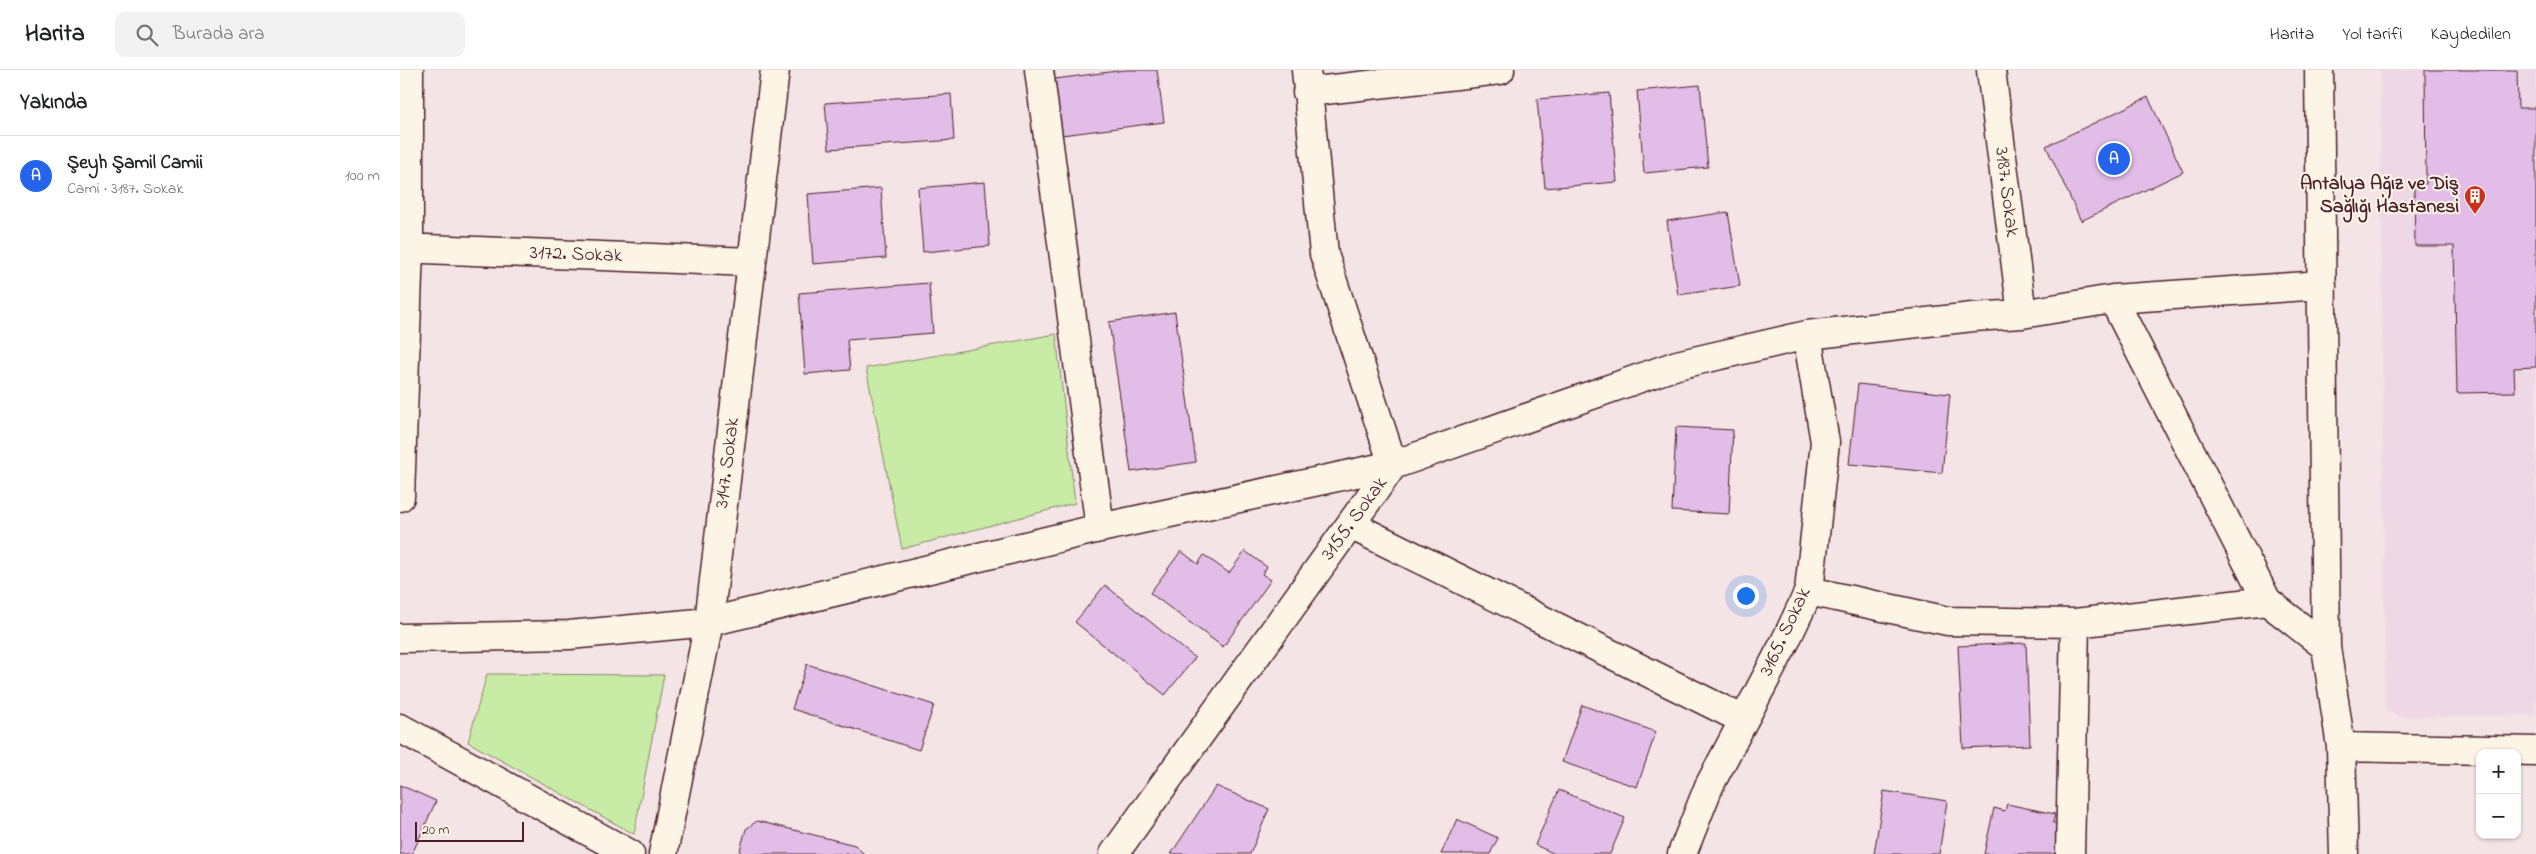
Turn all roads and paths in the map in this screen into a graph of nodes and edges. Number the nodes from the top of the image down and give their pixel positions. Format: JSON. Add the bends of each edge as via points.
{"nodes":[{"id":1,"x":409,"y":70,"type":"edge"},
{"id":2,"x":775,"y":70,"type":"edge"},
{"id":3,"x":1039,"y":70,"type":"edge"},
{"id":4,"x":1500,"y":70,"type":"edge"},
{"id":5,"x":1991,"y":70,"type":"edge"},
{"id":6,"x":2319,"y":70,"type":"edge"},
{"id":7,"x":1306,"y":81,"type":"edge"},
{"id":8,"x":404,"y":248,"type":"edge"},
{"id":9,"x":751,"y":262,"type":"junction"},
{"id":10,"x":2322,"y":285,"type":"junction"},
{"id":11,"x":2113,"y":299,"type":"junction"},
{"id":12,"x":2022,"y":314,"type":"junction"},
{"id":13,"x":1806,"y":335,"type":"junction"},
{"id":14,"x":1393,"y":465,"type":"junction"},
{"id":15,"x":400,"y":497,"type":"edge"},
{"id":16,"x":1350,"y":524,"type":"junction"},
{"id":17,"x":1100,"y":528,"type":"junction"},
{"id":18,"x":1809,"y":591,"type":"junction"},
{"id":19,"x":2267,"y":601,"type":"junction"},
{"id":20,"x":709,"y":622,"type":"junction"},
{"id":21,"x":2076,"y":623,"type":"junction"},
{"id":22,"x":400,"y":638,"type":"edge"},
{"id":23,"x":2326,"y":647,"type":"junction"},
{"id":24,"x":1742,"y":719,"type":"junction"},
{"id":25,"x":400,"y":728,"type":"edge"},
{"id":26,"x":2341,"y":747,"type":"junction"},
{"id":27,"x":2536,"y":751,"type":"edge"},
{"id":28,"x":1690,"y":853,"type":"edge"},
{"id":29,"x":630,"y":854,"type":"edge"},
{"id":30,"x":663,"y":854,"type":"edge"},
{"id":31,"x":1114,"y":854,"type":"edge"},
{"id":32,"x":2070,"y":854,"type":"edge"},
{"id":33,"x":2344,"y":854,"type":"edge"}],
"edges":[{"from":1,"to":8,"type":"street"},
{"from":2,"to":9,"type":"street","name":"3147. Sokak"},
{"from":3,"to":17,"type":"street"},
{"from":4,"to":7,"type":"street"},
{"from":5,"to":12,"type":"street","name":"3187. Sokak"},
{"from":6,"to":10,"type":"street"},
{"from":7,"to":14,"type":"street","name":"3155. Sokak","via":[[1324,254]]},
{"from":8,"to":9,"type":"street","name":"3172. Sokak"},
{"from":8,"to":15,"type":"street"},
{"from":9,"to":20,"type":"street","name":"3147. Sokak"},
{"from":10,"to":11,"type":"street"},
{"from":10,"to":23,"type":"street"},
{"from":11,"to":12,"type":"street"},
{"from":11,"to":19,"type":"street"},
{"from":12,"to":13,"type":"street"},
{"from":13,"to":14,"type":"street","via":[[1678,365]]},
{"from":13,"to":18,"type":"street","name":"3165. Sokak","via":[[1825,442]]},
{"from":14,"to":16,"type":"street","name":"3155. Sokak"},
{"from":14,"to":17,"type":"street"},
{"from":16,"to":24,"type":"street"},
{"from":16,"to":31,"type":"street","name":"3155. Sokak"},
{"from":17,"to":20,"type":"street"},
{"from":18,"to":21,"type":"street","via":[[1948,622]]},
{"from":18,"to":24,"type":"street","name":"3165. Sokak"},
{"from":19,"to":21,"type":"street"},
{"from":19,"to":23,"type":"street"},
{"from":20,"to":22,"type":"street","via":[[570,635]]},
{"from":20,"to":30,"type":"street","name":"3147. Sokak"},
{"from":21,"to":32,"type":"street"},
{"from":23,"to":26,"type":"street"},
{"from":24,"to":28,"type":"street","name":"3165. Sokak","via":[[1709,786]]},
{"from":25,"to":29,"type":"street"},
{"from":26,"to":27,"type":"street"},
{"from":26,"to":33,"type":"street"}]}
